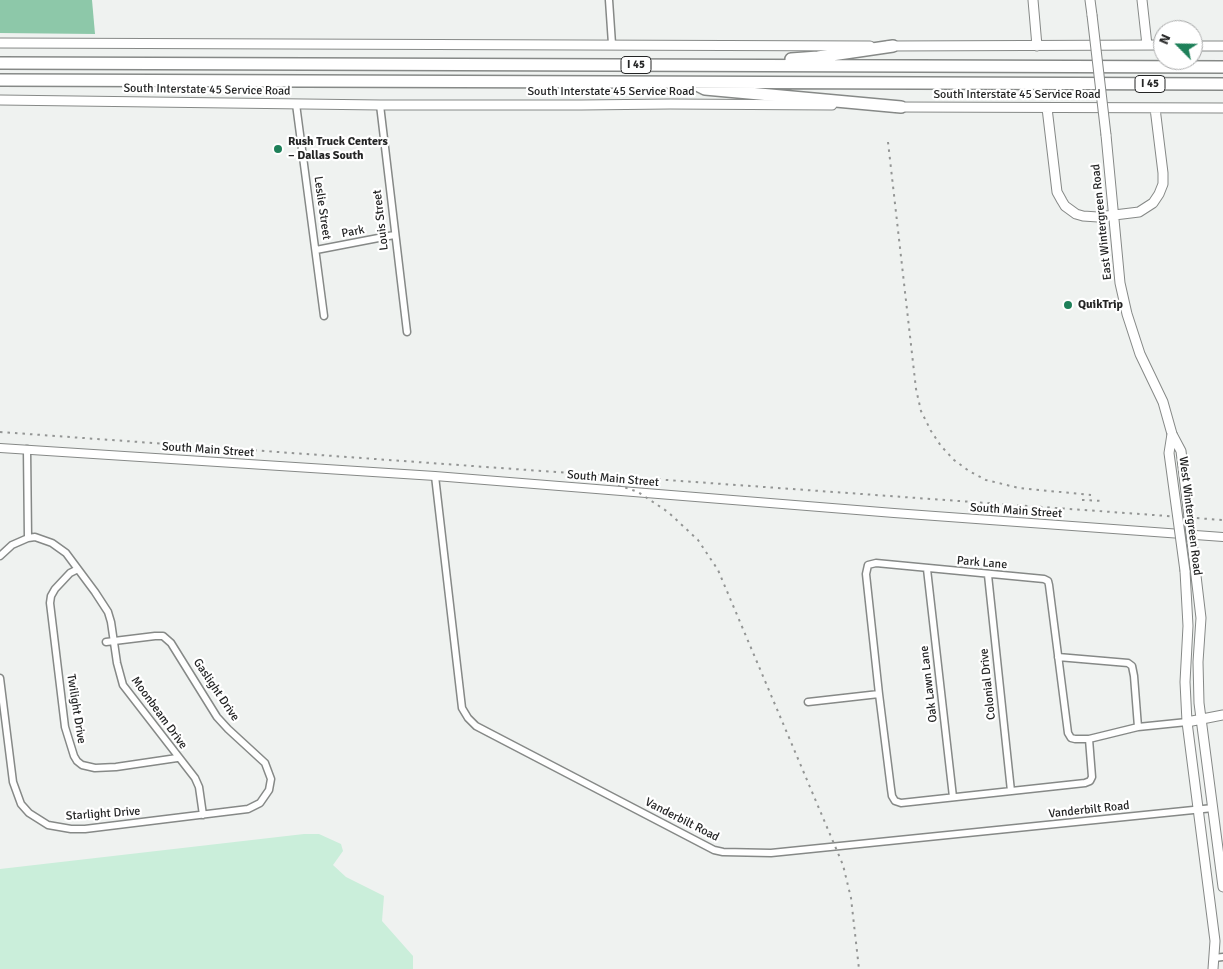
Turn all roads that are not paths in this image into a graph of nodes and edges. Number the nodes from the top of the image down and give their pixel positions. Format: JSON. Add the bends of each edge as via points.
{"nodes":[{"id":1,"x":609,"y":0,"type":"edge"},
{"id":2,"x":1033,"y":0,"type":"edge"},
{"id":3,"x":1090,"y":0,"type":"edge"},
{"id":4,"x":1142,"y":0,"type":"edge"},
{"id":5,"x":0,"y":43,"type":"edge"},
{"id":6,"x":612,"y":44,"type":"junction"},
{"id":7,"x":1147,"y":45,"type":"junction"},
{"id":8,"x":1153,"y":45,"type":"edge"},
{"id":9,"x":894,"y":46,"type":"junction"},
{"id":10,"x":1037,"y":46,"type":"junction"},
{"id":11,"x":1203,"y":46,"type":"edge"},
{"id":12,"x":1223,"y":46,"type":"edge"},
{"id":13,"x":0,"y":55,"type":"edge"},
{"id":14,"x":0,"y":63,"type":"edge"},
{"id":15,"x":49,"y":63,"type":"junction"},
{"id":16,"x":732,"y":66,"type":"junction"},
{"id":17,"x":1223,"y":67,"type":"edge"},
{"id":18,"x":0,"y":80,"type":"edge"},
{"id":19,"x":694,"y":82,"type":"junction"},
{"id":20,"x":1220,"y":85,"type":"edge"},
{"id":21,"x":0,"y":100,"type":"edge"},
{"id":22,"x":296,"y":104,"type":"junction"},
{"id":23,"x":380,"y":105,"type":"junction"},
{"id":24,"x":901,"y":107,"type":"junction"},
{"id":25,"x":1047,"y":108,"type":"junction"},
{"id":26,"x":1155,"y":108,"type":"junction"},
{"id":27,"x":1223,"y":108,"type":"edge"},
{"id":28,"x":1113,"y":216,"type":"junction"},
{"id":29,"x":394,"y":235,"type":"junction"},
{"id":30,"x":316,"y":250,"type":"junction"},
{"id":31,"x":324,"y":316,"type":"dead end"},
{"id":32,"x":407,"y":332,"type":"dead end"},
{"id":33,"x":1172,"y":434,"type":"junction"},
{"id":34,"x":0,"y":448,"type":"edge"},
{"id":35,"x":27,"y":449,"type":"junction"},
{"id":36,"x":435,"y":476,"type":"junction"},
{"id":37,"x":1223,"y":537,"type":"edge"},
{"id":38,"x":28,"y":538,"type":"junction"},
{"id":39,"x":0,"y":556,"type":"edge"},
{"id":40,"x":78,"y":568,"type":"junction"},
{"id":41,"x":927,"y":569,"type":"junction"},
{"id":42,"x":988,"y":575,"type":"junction"},
{"id":43,"x":114,"y":640,"type":"junction"},
{"id":44,"x":106,"y":642,"type":"dead end"},
{"id":45,"x":1058,"y":657,"type":"junction"},
{"id":46,"x":0,"y":678,"type":"edge"},
{"id":47,"x":879,"y":694,"type":"junction"},
{"id":48,"x":808,"y":702,"type":"dead end"},
{"id":49,"x":1223,"y":715,"type":"edge"},
{"id":50,"x":1201,"y":718,"type":"junction"},
{"id":51,"x":1187,"y":722,"type":"junction"},
{"id":52,"x":1138,"y":727,"type":"junction"},
{"id":53,"x":1089,"y":738,"type":"junction"},
{"id":54,"x":177,"y":758,"type":"junction"},
{"id":55,"x":1011,"y":790,"type":"junction"},
{"id":56,"x":953,"y":797,"type":"junction"},
{"id":57,"x":1213,"y":808,"type":"junction"},
{"id":58,"x":1199,"y":810,"type":"junction"},
{"id":59,"x":203,"y":815,"type":"junction"},
{"id":60,"x":1223,"y":887,"type":"edge"},
{"id":61,"x":1219,"y":957,"type":"edge"},
{"id":62,"x":1213,"y":969,"type":"edge"}],
"edges":[{"from":1,"to":6,"type":"street"},
{"from":2,"to":10,"type":"main road"},
{"from":3,"to":28,"type":"main road","name":"East Wintergreen Road","bridge":true},
{"from":4,"to":7,"type":"main road"},
{"from":5,"to":6,"type":"main road"},
{"from":6,"to":9,"type":"main road"},
{"from":7,"to":8,"type":"main road"},
{"from":7,"to":10,"type":"main road"},
{"from":9,"to":10,"type":"main road"},
{"from":9,"to":16,"type":"highway"},
{"from":11,"to":12,"type":"main road"},
{"from":13,"to":15,"type":"highway"},
{"from":14,"to":15,"type":"highway","number":"I 45"},
{"from":15,"to":16,"type":"highway","number":"I 45"},
{"from":16,"to":17,"type":"highway","number":"I 45"},
{"from":18,"to":19,"type":"highway","number":"I 45"},
{"from":19,"to":20,"type":"highway","number":"I 45"},
{"from":19,"to":24,"type":"highway","via":[[705,89]]},
{"from":21,"to":22,"type":"main road","name":"South Interstate 45 Service Road"},
{"from":22,"to":23,"type":"main road","name":"South Interstate 45 Service Road"},
{"from":22,"to":30,"type":"street","name":"Leslie Street"},
{"from":23,"to":24,"type":"main road","name":"South Interstate 45 Service Road"},
{"from":23,"to":29,"type":"street","name":"Louis Street"},
{"from":24,"to":25,"type":"main road","name":"South Interstate 45 Service Road"},
{"from":25,"to":26,"type":"main road","name":"South Interstate 45 Service Road"},
{"from":25,"to":28,"type":"main road","via":[[1057,192],[1062,201],[1070,210],[1084,216]]},
{"from":26,"to":27,"type":"main road","name":"South Interstate 45 Service Road"},
{"from":26,"to":28,"type":"main road","via":[[1162,189],[1144,210]]},
{"from":28,"to":33,"type":"main road","name":"East Wintergreen Road","via":[[1120,283],[1127,314],[1140,354],[1163,402]]},
{"from":29,"to":30,"type":"street","name":"Park"},
{"from":29,"to":32,"type":"street","name":"Louis Street"},
{"from":30,"to":31,"type":"street","name":"Leslie Street"},
{"from":33,"to":50,"type":"main road","name":"West Wintergreen Road","bridge":true,"via":[[1181,451],[1201,618],[1198,662]]},
{"from":33,"to":51,"type":"main road","name":"West Wintergreen Road","bridge":true,"via":[[1169,453],[1188,618]]},
{"from":34,"to":35,"type":"street","name":"South Main Street"},
{"from":35,"to":36,"type":"street","name":"South Main Street"},
{"from":35,"to":38,"type":"street"},
{"from":36,"to":37,"type":"street","name":"South Main Street"},
{"from":36,"to":58,"type":"street","name":"Vanderbilt Road","via":[[462,708],[468,718],[476,726],[714,850],[771,853]]},
{"from":38,"to":39,"type":"street","via":[[12,545]]},
{"from":38,"to":40,"type":"street","name":"Moonbeam Drive","via":[[44,540],[59,547]]},
{"from":40,"to":43,"type":"street","name":"Moonbeam Drive","via":[[108,612]]},
{"from":40,"to":54,"type":"street","name":"Twilight Drive","via":[[55,589],[50,603],[65,727],[76,761],[94,768]]},
{"from":41,"to":42,"type":"street","name":"Park Lane"},
{"from":41,"to":47,"type":"street","name":"Park Lane","via":[[876,563],[866,569]]},
{"from":41,"to":56,"type":"street","name":"Oak Lawn Lane"},
{"from":42,"to":45,"type":"street","name":"Park Lane","via":[[1048,581]]},
{"from":42,"to":55,"type":"street","name":"Colonial Drive"},
{"from":43,"to":44,"type":"street","name":"Gaslight Drive"},
{"from":43,"to":54,"type":"street","name":"Moonbeam Drive","via":[[123,686]]},
{"from":43,"to":59,"type":"street","name":"Gaslight Drive","via":[[155,636],[168,639],[217,717],[259,756],[269,770],[269,790],[260,803],[254,807]]},
{"from":45,"to":52,"type":"street","via":[[1123,662],[1132,666]]},
{"from":45,"to":53,"type":"street","name":"Park Lane","via":[[1068,733],[1075,739]]},
{"from":46,"to":59,"type":"street","name":"Starlight Drive","via":[[13,782],[21,804],[33,816],[48,824],[71,829]]},
{"from":47,"to":48,"type":"street"},
{"from":47,"to":56,"type":"street","name":"Park Lane","via":[[895,801]]},
{"from":49,"to":50,"type":"main road"},
{"from":50,"to":51,"type":"main road"},
{"from":50,"to":57,"type":"main road","name":"West Wintergreen Road"},
{"from":51,"to":52,"type":"street","name":"Park Lane"},
{"from":51,"to":58,"type":"main road","name":"West Wintergreen Road"},
{"from":52,"to":53,"type":"street","name":"Park Lane"},
{"from":53,"to":55,"type":"street","name":"Park Lane","via":[[1090,781]]},
{"from":54,"to":59,"type":"street","name":"Moonbeam Drive","via":[[195,778]]},
{"from":55,"to":56,"type":"street","name":"Park Lane"},
{"from":57,"to":58,"type":"street","name":"Vanderbilt Road"},
{"from":57,"to":60,"type":"main road","name":"West Wintergreen Road"},
{"from":58,"to":61,"type":"main road","name":"West Wintergreen Road"},
{"from":61,"to":62,"type":"main road","name":"West Wintergreen Road"}]}
